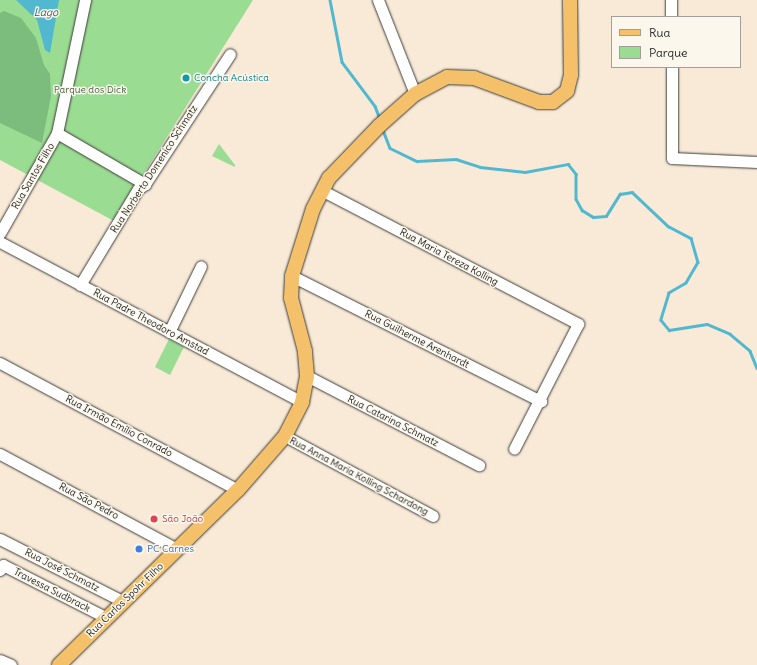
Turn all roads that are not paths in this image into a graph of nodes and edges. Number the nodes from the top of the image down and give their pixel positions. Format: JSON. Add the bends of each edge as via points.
{"nodes":[{"id":1,"x":85,"y":0,"type":"edge"},
{"id":2,"x":378,"y":0,"type":"edge"},
{"id":3,"x":570,"y":0,"type":"edge"},
{"id":4,"x":672,"y":0,"type":"edge"},
{"id":5,"x":672,"y":16,"type":"edge"},
{"id":6,"x":230,"y":54,"type":"dead end"},
{"id":7,"x":672,"y":68,"type":"edge"},
{"id":8,"x":415,"y":94,"type":"junction"},
{"id":9,"x":57,"y":133,"type":"junction"},
{"id":10,"x":757,"y":162,"type":"edge"},
{"id":11,"x":146,"y":184,"type":"junction"},
{"id":12,"x":321,"y":190,"type":"junction"},
{"id":13,"x":0,"y":233,"type":"edge"},
{"id":14,"x":0,"y":242,"type":"edge"},
{"id":15,"x":201,"y":266,"type":"dead end"},
{"id":16,"x":292,"y":276,"type":"junction"},
{"id":17,"x":80,"y":285,"type":"junction"},
{"id":18,"x":169,"y":332,"type":"junction"},
{"id":19,"x":0,"y":363,"type":"edge"},
{"id":20,"x":307,"y":376,"type":"junction"},
{"id":21,"x":541,"y":401,"type":"junction"},
{"id":22,"x":302,"y":402,"type":"junction"},
{"id":23,"x":285,"y":436,"type":"junction"},
{"id":24,"x":514,"y":449,"type":"dead end"},
{"id":25,"x":0,"y":454,"type":"edge"},
{"id":26,"x":479,"y":465,"type":"dead end"},
{"id":27,"x":238,"y":490,"type":"junction"},
{"id":28,"x":434,"y":516,"type":"dead end"},
{"id":29,"x":0,"y":539,"type":"edge"},
{"id":30,"x":177,"y":549,"type":"junction"},
{"id":31,"x":0,"y":570,"type":"edge"},
{"id":32,"x":124,"y":602,"type":"junction"},
{"id":33,"x":107,"y":618,"type":"junction"},
{"id":34,"x":0,"y":660,"type":"edge"},
{"id":35,"x":11,"y":665,"type":"edge"},
{"id":36,"x":59,"y":665,"type":"edge"}],
"edges":[{"from":1,"to":9,"type":"street","name":"Rua Santos Filho"},
{"from":2,"to":8,"type":"street"},
{"from":3,"to":8,"type":"main road","name":"Rua Carlos Spohr Filho","via":[[571,75],[567,91],[553,102],[539,102],[460,76],[437,81]]},
{"from":4,"to":5,"type":"street"},
{"from":6,"to":11,"type":"street","name":"Rua Norberto Domenico Schmatz"},
{"from":7,"to":10,"type":"street","via":[[672,158]]},
{"from":8,"to":12,"type":"main road","name":"Rua Carlos Spohr Filho","via":[[351,151]]},
{"from":9,"to":11,"type":"street"},
{"from":9,"to":13,"type":"street","name":"Rua Santos Filho"},
{"from":11,"to":17,"type":"street","name":"Rua Norberto Domenico Schmatz","via":[[138,189]]},
{"from":12,"to":16,"type":"main road","name":"Rua Carlos Spohr Filho"},
{"from":12,"to":21,"type":"street","name":"Rua Maria Tereza Kolling","via":[[578,324]]},
{"from":14,"to":17,"type":"street","name":"Rua Padre Theodoro Amstad"},
{"from":15,"to":18,"type":"street"},
{"from":16,"to":20,"type":"main road","name":"Rua Carlos Spohr Filho","via":[[291,298],[305,350]]},
{"from":16,"to":21,"type":"street","name":"Rua Guilherme Arenhardt"},
{"from":17,"to":18,"type":"street","name":"Rua Padre Theodoro Amstad"},
{"from":18,"to":22,"type":"street","name":"Rua Padre Theodoro Amstad"},
{"from":19,"to":27,"type":"street","name":"Rua Irmão Emílio Conrado"},
{"from":20,"to":22,"type":"main road","name":"Rua Carlos Spohr Filho"},
{"from":20,"to":26,"type":"street","name":"Rua Catarina Schmatz"},
{"from":21,"to":24,"type":"street"},
{"from":22,"to":23,"type":"main road","name":"Rua Carlos Spohr Filho"},
{"from":23,"to":27,"type":"main road","name":"Rua Carlos Spohr Filho"},
{"from":23,"to":28,"type":"street","name":"Rua Anna Maria Kolling Schardong"},
{"from":25,"to":30,"type":"street","name":"Rua São Pedro"},
{"from":27,"to":30,"type":"main road","name":"Rua Carlos Spohr Filho"},
{"from":29,"to":32,"type":"street","name":"Rua José Schmatz"},
{"from":30,"to":32,"type":"main road","name":"Rua Carlos Spohr Filho"},
{"from":31,"to":33,"type":"street","name":"Travessa Sudbrack","via":[[2,565]]},
{"from":32,"to":33,"type":"main road","name":"Rua Carlos Spohr Filho"},
{"from":33,"to":36,"type":"main road","name":"Rua Carlos Spohr Filho"},
{"from":34,"to":35,"type":"street"}]}
